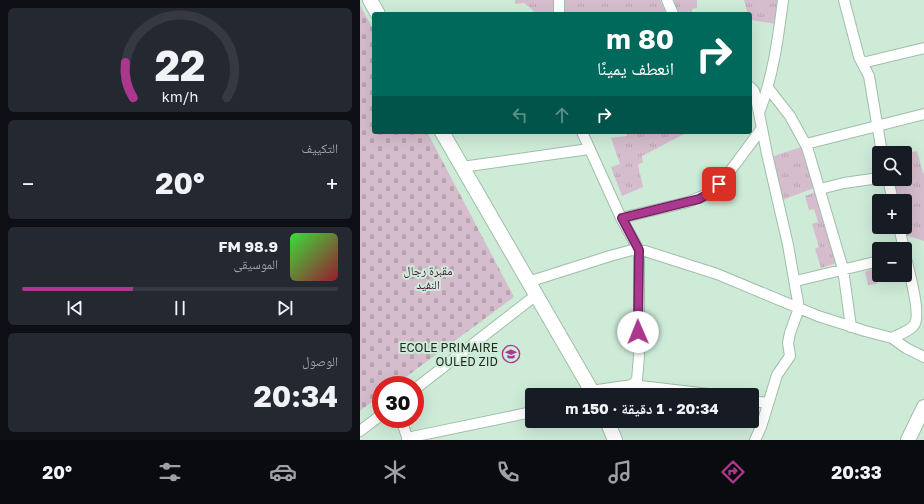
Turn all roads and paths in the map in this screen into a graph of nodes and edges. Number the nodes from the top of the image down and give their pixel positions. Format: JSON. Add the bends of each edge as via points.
{"nodes":[{"id":1,"x":370,"y":0,"type":"edge"},
{"id":2,"x":559,"y":0,"type":"edge"},
{"id":3,"x":667,"y":0,"type":"edge"},
{"id":4,"x":783,"y":0,"type":"edge"},
{"id":5,"x":844,"y":0,"type":"edge"},
{"id":6,"x":377,"y":12,"type":"edge"},
{"id":7,"x":559,"y":12,"type":"edge"},
{"id":8,"x":672,"y":12,"type":"edge"},
{"id":9,"x":924,"y":48,"type":"edge"},
{"id":10,"x":862,"y":63,"type":"junction"},
{"id":11,"x":768,"y":88,"type":"junction"},
{"id":12,"x":752,"y":91,"type":"edge"},
{"id":13,"x":759,"y":113,"type":"junction"},
{"id":14,"x":924,"y":114,"type":"edge"},
{"id":15,"x":878,"y":125,"type":"junction"},
{"id":16,"x":762,"y":128,"type":"junction"},
{"id":17,"x":443,"y":134,"type":"edge"},
{"id":18,"x":583,"y":134,"type":"edge"},
{"id":19,"x":806,"y":144,"type":"junction"},
{"id":20,"x":881,"y":146,"type":"edge"},
{"id":21,"x":589,"y":149,"type":"junction"},
{"id":22,"x":462,"y":167,"type":"junction"},
{"id":23,"x":872,"y":179,"type":"edge"},
{"id":24,"x":820,"y":189,"type":"junction"},
{"id":25,"x":622,"y":218,"type":"junction"},
{"id":26,"x":639,"y":250,"type":"junction"},
{"id":27,"x":872,"y":263,"type":"edge"},
{"id":28,"x":843,"y":269,"type":"junction"},
{"id":29,"x":796,"y":281,"type":"junction"},
{"id":30,"x":528,"y":282,"type":"junction"},
{"id":31,"x":912,"y":282,"type":"edge"},
{"id":32,"x":535,"y":296,"type":"junction"},
{"id":33,"x":799,"y":308,"type":"junction"},
{"id":34,"x":851,"y":327,"type":"junction"},
{"id":35,"x":892,"y":338,"type":"junction"},
{"id":36,"x":924,"y":357,"type":"edge"},
{"id":37,"x":424,"y":382,"type":"edge"},
{"id":38,"x":632,"y":385,"type":"junction"},
{"id":39,"x":587,"y":388,"type":"edge"},
{"id":40,"x":618,"y":388,"type":"edge"},
{"id":41,"x":658,"y":388,"type":"edge"},
{"id":42,"x":759,"y":402,"type":"edge"},
{"id":43,"x":768,"y":403,"type":"junction"},
{"id":44,"x":924,"y":407,"type":"edge"},
{"id":45,"x":525,"y":414,"type":"edge"},
{"id":46,"x":372,"y":422,"type":"edge"},
{"id":47,"x":404,"y":428,"type":"edge"},
{"id":48,"x":610,"y":428,"type":"edge"},
{"id":49,"x":360,"y":431,"type":"edge"},
{"id":50,"x":407,"y":439,"type":"edge"},
{"id":51,"x":615,"y":440,"type":"edge"},
{"id":52,"x":755,"y":440,"type":"edge"},
{"id":53,"x":908,"y":440,"type":"edge"}],
"edges":[{"from":1,"to":6,"type":"street"},
{"from":2,"to":7,"type":"street"},
{"from":3,"to":8,"type":"street"},
{"from":4,"to":11,"type":"street"},
{"from":5,"to":10,"type":"street"},
{"from":9,"to":10,"type":"street"},
{"from":10,"to":15,"type":"street","via":[[869,76]]},
{"from":11,"to":13,"type":"street"},
{"from":11,"to":19,"type":"street","via":[[790,116]]},
{"from":12,"to":13,"type":"street"},
{"from":13,"to":16,"type":"street"},
{"from":14,"to":15,"type":"street"},
{"from":15,"to":19,"type":"street"},
{"from":15,"to":20,"type":"street"},
{"from":16,"to":25,"type":"street","via":[[719,184],[708,194],[688,202]]},
{"from":16,"to":29,"type":"street"},
{"from":17,"to":22,"type":"street"},
{"from":18,"to":21,"type":"street"},
{"from":19,"to":24,"type":"street"},
{"from":21,"to":22,"type":"street"},
{"from":21,"to":25,"type":"street"},
{"from":22,"to":30,"type":"street"},
{"from":23,"to":24,"type":"street","via":[[844,182]]},
{"from":24,"to":28,"type":"street"},
{"from":25,"to":26,"type":"street"},
{"from":26,"to":30,"type":"street","via":[[582,264]]},
{"from":26,"to":33,"type":"street","via":[[716,274]]},
{"from":26,"to":38,"type":"street","via":[[638,376]]},
{"from":27,"to":28,"type":"street"},
{"from":28,"to":29,"type":"street"},
{"from":28,"to":34,"type":"street"},
{"from":29,"to":33,"type":"street"},
{"from":30,"to":32,"type":"street"},
{"from":31,"to":35,"type":"street","via":[[917,320],[908,330]]},
{"from":32,"to":37,"type":"street"},
{"from":32,"to":39,"type":"street"},
{"from":33,"to":34,"type":"street"},
{"from":33,"to":43,"type":"street","via":[[788,343],[790,356],[777,375]]},
{"from":34,"to":35,"type":"street"},
{"from":35,"to":36,"type":"street"},
{"from":38,"to":40,"type":"street"},
{"from":38,"to":41,"type":"street"},
{"from":42,"to":43,"type":"street"},
{"from":43,"to":52,"type":"street"},
{"from":44,"to":53,"type":"street"},
{"from":45,"to":50,"type":"street"},
{"from":46,"to":49,"type":"street"},
{"from":47,"to":50,"type":"street"},
{"from":48,"to":51,"type":"street"}]}
